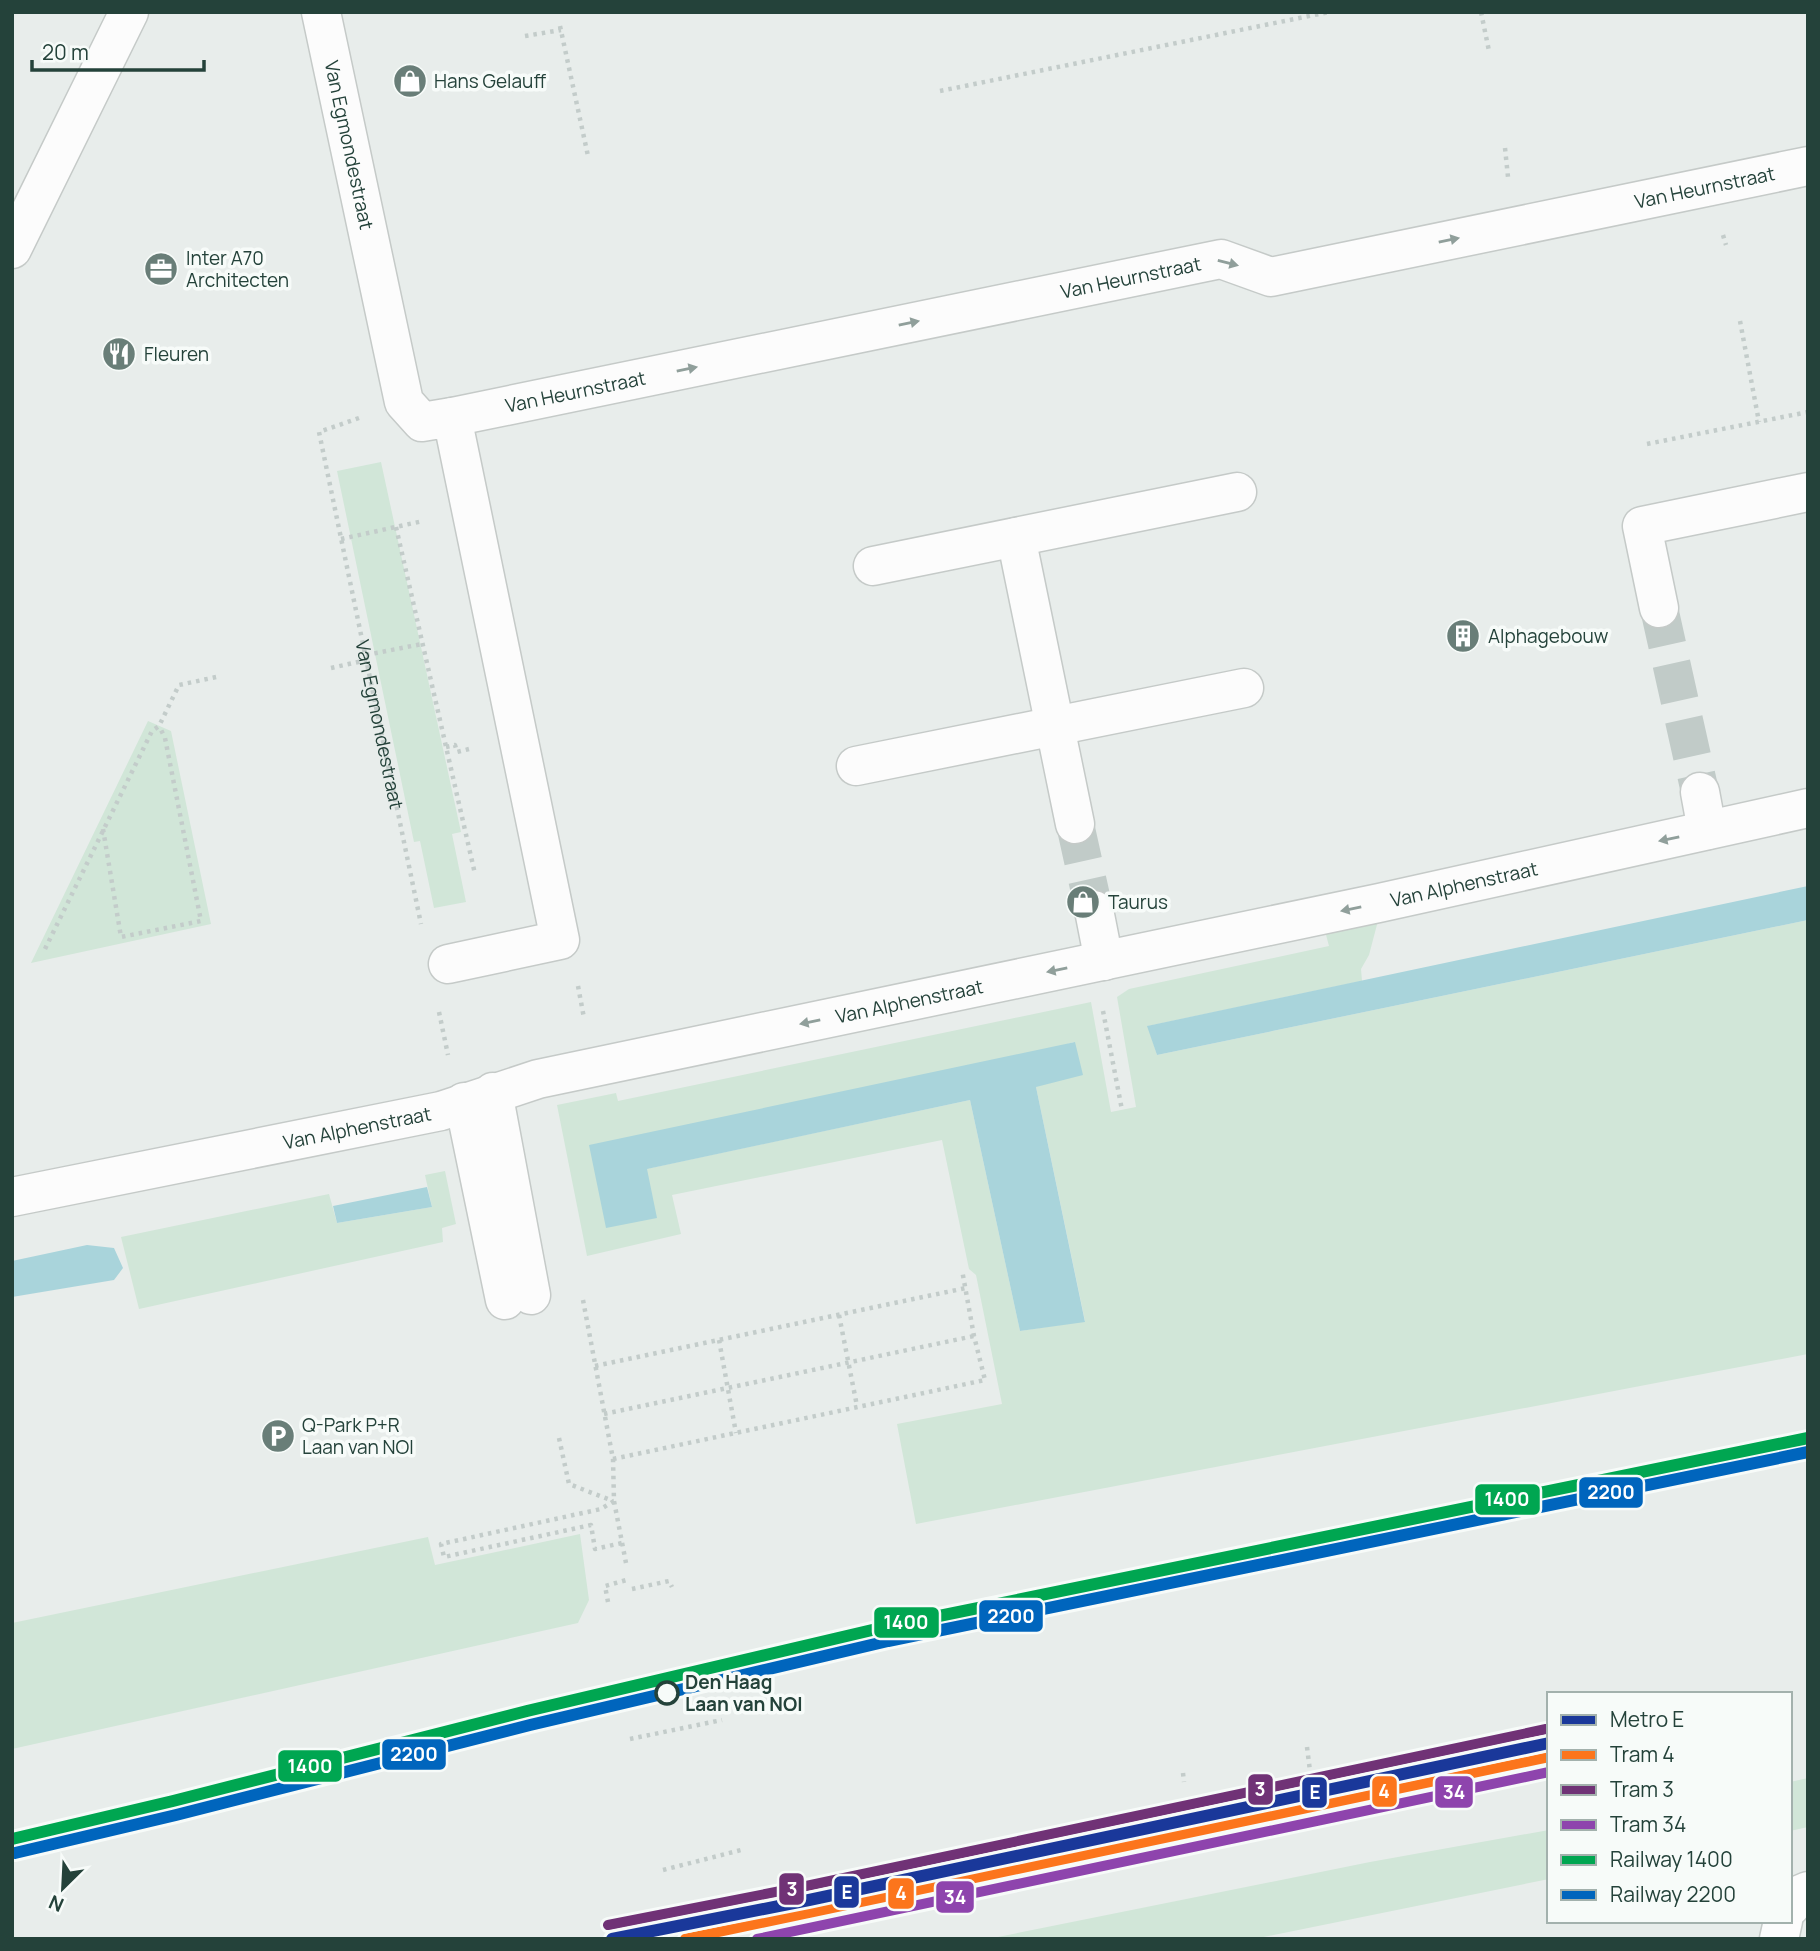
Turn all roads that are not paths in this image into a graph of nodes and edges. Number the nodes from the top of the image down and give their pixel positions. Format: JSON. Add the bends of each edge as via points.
{"nodes":[{"id":1,"x":129,"y":12,"type":"edge"},
{"id":2,"x":321,"y":12,"type":"edge"},
{"id":3,"x":1808,"y":166,"type":"edge"},
{"id":4,"x":12,"y":248,"type":"edge"},
{"id":5,"x":452,"y":417,"type":"junction"},
{"id":6,"x":1237,"y":492,"type":"dead end"},
{"id":7,"x":1808,"y":492,"type":"edge"},
{"id":8,"x":1016,"y":537,"type":"junction"},
{"id":9,"x":873,"y":566,"type":"dead end"},
{"id":10,"x":1659,"y":608,"type":"tunnel mouth"},
{"id":11,"x":1244,"y":688,"type":"dead end"},
{"id":12,"x":1055,"y":726,"type":"junction"},
{"id":13,"x":856,"y":766,"type":"dead end"},
{"id":14,"x":1700,"y":792,"type":"tunnel mouth"},
{"id":15,"x":1808,"y":808,"type":"edge"},
{"id":16,"x":1075,"y":824,"type":"tunnel mouth"},
{"id":17,"x":1707,"y":830,"type":"junction"},
{"id":18,"x":1094,"y":910,"type":"tunnel mouth"},
{"id":19,"x":1099,"y":962,"type":"junction"},
{"id":20,"x":448,"y":964,"type":"dead end"},
{"id":21,"x":479,"y":1097,"type":"junction"},
{"id":22,"x":12,"y":1197,"type":"edge"},
{"id":23,"x":518,"y":1297,"type":"dead end"},
{"id":24,"x":1808,"y":1891,"type":"edge"},
{"id":25,"x":1792,"y":1906,"type":"edge"}],
"edges":[{"from":1,"to":4,"type":"street"},
{"from":2,"to":5,"type":"street","name":"Van Egmondestraat","via":[[404,402],[422,422]]},
{"from":5,"to":3,"type":"street","name":"Van Heurnstraat","one_way":true,"via":[[1221,259],[1271,277]]},
{"from":5,"to":20,"type":"street","via":[[560,940]]},
{"from":6,"to":8,"type":"street"},
{"from":7,"to":10,"type":"street","via":[[1642,526]]},
{"from":8,"to":9,"type":"street"},
{"from":8,"to":12,"type":"street"},
{"from":11,"to":12,"type":"street"},
{"from":12,"to":13,"type":"street"},
{"from":12,"to":16,"type":"street"},
{"from":14,"to":17,"type":"street"},
{"from":15,"to":17,"type":"street","name":"Van Alphenstraat"},
{"from":17,"to":19,"type":"street","name":"Van Alphenstraat","one_way":true},
{"from":18,"to":19,"type":"street"},
{"from":19,"to":21,"type":"street","name":"Van Alphenstraat","one_way":true,"via":[[593,1067]]},
{"from":21,"to":22,"type":"street","name":"Van Alphenstraat","via":[[440,1111]]},
{"from":21,"to":23,"type":"street"},
{"from":24,"to":25,"type":"street"}]}
